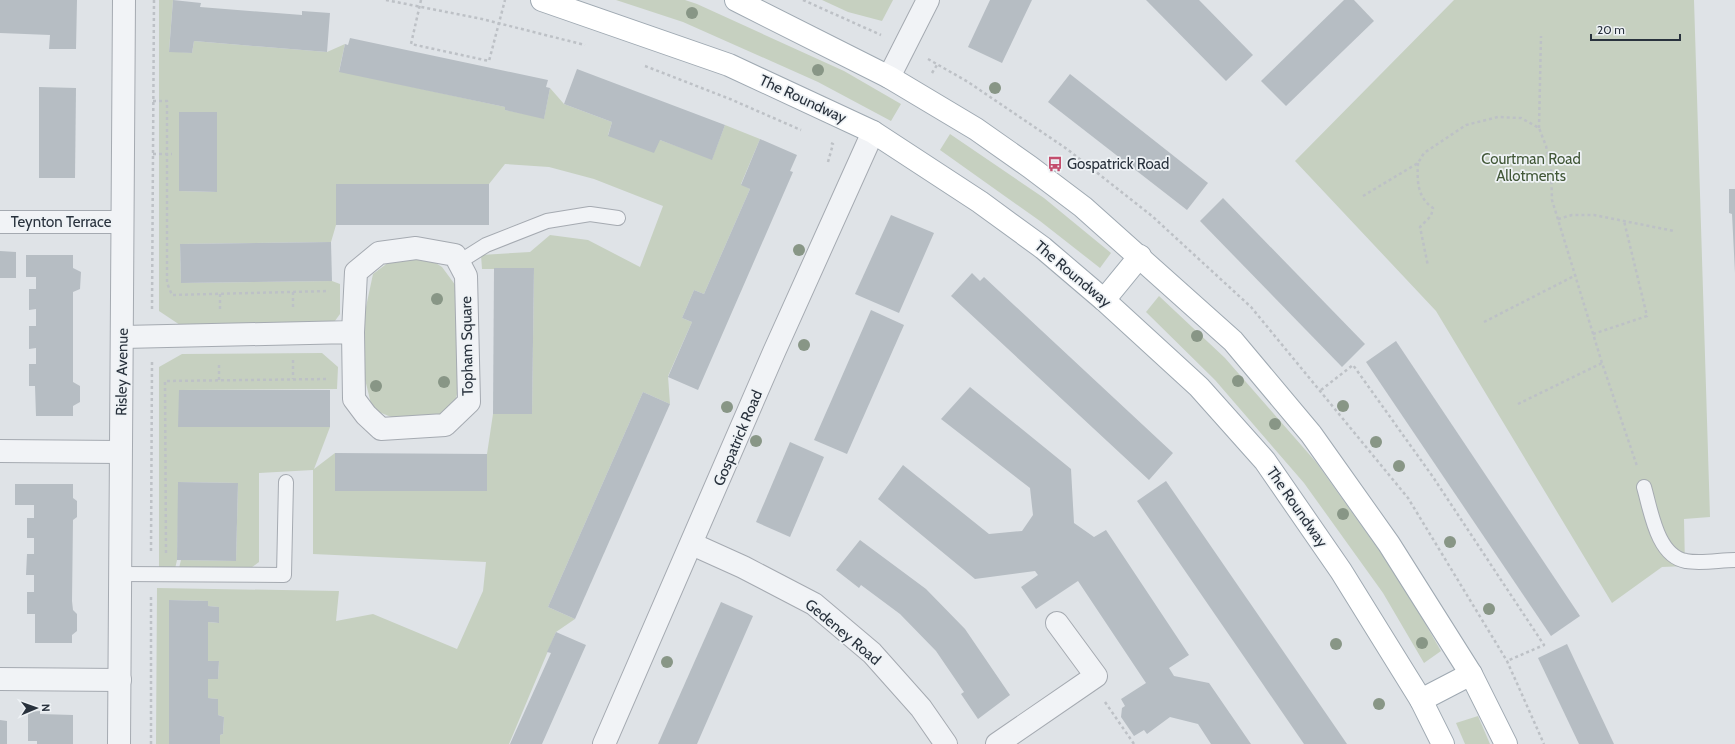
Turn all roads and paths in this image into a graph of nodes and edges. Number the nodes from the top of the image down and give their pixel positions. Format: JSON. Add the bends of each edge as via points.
{"nodes":[{"id":1,"x":124,"y":0,"type":"edge"},
{"id":2,"x":154,"y":0,"type":"edge"},
{"id":3,"x":386,"y":0,"type":"edge"},
{"id":4,"x":421,"y":0,"type":"edge"},
{"id":5,"x":504,"y":0,"type":"edge"},
{"id":6,"x":542,"y":0,"type":"edge"},
{"id":7,"x":736,"y":0,"type":"edge"},
{"id":8,"x":803,"y":0,"type":"edge"},
{"id":9,"x":928,"y":1,"type":"edge"},
{"id":10,"x":420,"y":7,"type":"junction"},
{"id":11,"x":498,"y":23,"type":"junction"},
{"id":12,"x":878,"y":34,"type":"dead end"},
{"id":13,"x":1541,"y":36,"type":"dead end"},
{"id":14,"x":589,"y":46,"type":"dead end"},
{"id":15,"x":922,"y":55,"type":"dead end"},
{"id":16,"x":641,"y":65,"type":"dead end"},
{"id":17,"x":937,"y":65,"type":"junction"},
{"id":18,"x":930,"y":75,"type":"dead end"},
{"id":19,"x":890,"y":78,"type":"junction"},
{"id":20,"x":153,"y":101,"type":"junction"},
{"id":21,"x":1539,"y":128,"type":"junction"},
{"id":22,"x":806,"y":132,"type":"dead end"},
{"id":23,"x":873,"y":132,"type":"junction"},
{"id":24,"x":826,"y":141,"type":"dead end"},
{"id":25,"x":1067,"y":149,"type":"dead end"},
{"id":26,"x":153,"y":154,"type":"junction"},
{"id":27,"x":166,"y":154,"type":"junction"},
{"id":28,"x":172,"y":154,"type":"dead end"},
{"id":29,"x":1418,"y":163,"type":"junction"},
{"id":30,"x":826,"y":168,"type":"dead end"},
{"id":31,"x":1363,"y":196,"type":"dead end"},
{"id":32,"x":618,"y":218,"type":"dead end"},
{"id":33,"x":1558,"y":219,"type":"junction"},
{"id":34,"x":1624,"y":221,"type":"junction"},
{"id":35,"x":0,"y":222,"type":"edge"},
{"id":36,"x":122,"y":222,"type":"junction"},
{"id":37,"x":1674,"y":231,"type":"dead end"},
{"id":38,"x":1140,"y":256,"type":"junction"},
{"id":39,"x":459,"y":262,"type":"junction"},
{"id":40,"x":1428,"y":266,"type":"dead end"},
{"id":41,"x":1576,"y":275,"type":"junction"},
{"id":42,"x":355,"y":291,"type":"junction"},
{"id":43,"x":1104,"y":300,"type":"junction"},
{"id":44,"x":152,"y":309,"type":"junction"},
{"id":45,"x":158,"y":313,"type":"dead end"},
{"id":46,"x":1484,"y":322,"type":"dead end"},
{"id":47,"x":353,"y":332,"type":"junction"},
{"id":48,"x":1593,"y":334,"type":"junction"},
{"id":49,"x":152,"y":336,"type":"junction"},
{"id":50,"x":123,"y":337,"type":"junction"},
{"id":51,"x":1602,"y":363,"type":"junction"},
{"id":52,"x":354,"y":378,"type":"junction"},
{"id":53,"x":1321,"y":390,"type":"dead end"},
{"id":54,"x":1518,"y":404,"type":"dead end"},
{"id":55,"x":0,"y":451,"type":"edge"},
{"id":56,"x":120,"y":452,"type":"junction"},
{"id":57,"x":286,"y":482,"type":"dead end"},
{"id":58,"x":1644,"y":487,"type":"joint"},
{"id":59,"x":692,"y":544,"type":"junction"},
{"id":60,"x":1735,"y":560,"type":"edge"},
{"id":61,"x":121,"y":574,"type":"junction"},
{"id":62,"x":152,"y":575,"type":"junction"},
{"id":63,"x":166,"y":575,"type":"junction"},
{"id":64,"x":1057,"y":623,"type":"dead end"},
{"id":65,"x":1507,"y":661,"type":"dead end"},
{"id":66,"x":1471,"y":674,"type":"junction"},
{"id":67,"x":0,"y":679,"type":"edge"},
{"id":68,"x":120,"y":680,"type":"junction"},
{"id":69,"x":1090,"y":680,"type":"junction"},
{"id":70,"x":1421,"y":700,"type":"junction"},
{"id":71,"x":119,"y":744,"type":"edge"},
{"id":72,"x":151,"y":744,"type":"edge"},
{"id":73,"x":604,"y":744,"type":"edge"},
{"id":74,"x":946,"y":744,"type":"edge"},
{"id":75,"x":997,"y":744,"type":"edge"},
{"id":76,"x":1134,"y":744,"type":"edge"},
{"id":77,"x":1443,"y":744,"type":"edge"},
{"id":78,"x":1506,"y":744,"type":"edge"}],
"edges":[{"from":1,"to":36,"type":"street","name":"Risley Avenue"},
{"from":2,"to":20,"type":"path"},
{"from":3,"to":10,"type":"path"},
{"from":4,"to":10,"type":"path"},
{"from":5,"to":11,"type":"path"},
{"from":6,"to":23,"type":"main road","name":"The Roundway","via":[[729,65]]},
{"from":7,"to":19,"type":"main road"},
{"from":8,"to":12,"type":"path"},
{"from":9,"to":19,"type":"street"},
{"from":10,"to":11,"type":"path"},
{"from":10,"to":11,"type":"path","via":[[411,44],[489,61]]},
{"from":11,"to":14,"type":"path"},
{"from":13,"to":21,"type":"path"},
{"from":15,"to":17,"type":"path"},
{"from":16,"to":22,"type":"path"},
{"from":17,"to":18,"type":"path"},
{"from":17,"to":25,"type":"path","via":[[968,82]]},
{"from":19,"to":38,"type":"main road","via":[[976,129],[1030,167],[1083,207]]},
{"from":20,"to":26,"type":"path"},
{"from":20,"to":27,"type":"path","via":[[167,101]]},
{"from":21,"to":29,"type":"path","via":[[1521,118],[1484,119],[1466,125],[1438,142],[1424,152]]},
{"from":21,"to":33,"type":"path","via":[[1551,168],[1552,200]]},
{"from":23,"to":43,"type":"main road","name":"The Roundway","via":[[980,202],[1043,248]]},
{"from":23,"to":59,"type":"street","name":"Gospatrick Road","via":[[774,352]]},
{"from":24,"to":30,"type":"path","via":[[833,144]]},
{"from":26,"to":27,"type":"path"},
{"from":26,"to":44,"type":"path"},
{"from":27,"to":28,"type":"path"},
{"from":27,"to":42,"type":"path","via":[[166,283],[172,295]]},
{"from":29,"to":31,"type":"path"},
{"from":29,"to":40,"type":"path","via":[[1417,185],[1425,203],[1433,208],[1431,216],[1420,227]]},
{"from":32,"to":39,"type":"lane","via":[[590,214],[547,221],[486,245]]},
{"from":33,"to":34,"type":"path","via":[[1572,214]]},
{"from":33,"to":41,"type":"path"},
{"from":34,"to":37,"type":"path"},
{"from":34,"to":48,"type":"path","via":[[1647,316]]},
{"from":35,"to":36,"type":"street","name":"Teynton Terrace"},
{"from":36,"to":50,"type":"street","name":"Risley Avenue"},
{"from":38,"to":43,"type":"main road"},
{"from":38,"to":66,"type":"main road","via":[[1233,341],[1311,434],[1389,544]]},
{"from":39,"to":42,"type":"street","name":"Topham Square","via":[[455,255],[416,248],[379,252],[356,272]]},
{"from":39,"to":52,"type":"street","name":"Topham Square","via":[[466,276],[469,402],[445,425],[380,429],[354,399]]},
{"from":41,"to":46,"type":"path"},
{"from":41,"to":48,"type":"path"},
{"from":42,"to":47,"type":"street","name":"Topham Square"},
{"from":43,"to":70,"type":"main road","name":"The Roundway","via":[[1199,387],[1265,461],[1341,571]]},
{"from":44,"to":45,"type":"path"},
{"from":44,"to":49,"type":"path"},
{"from":47,"to":49,"type":"street"},
{"from":47,"to":52,"type":"street","name":"Topham Square"},
{"from":48,"to":51,"type":"path"},
{"from":49,"to":50,"type":"street"},
{"from":49,"to":62,"type":"path"},
{"from":50,"to":56,"type":"street","name":"Risley Avenue"},
{"from":51,"to":54,"type":"path"},
{"from":51,"to":58,"type":"path"},
{"from":52,"to":63,"type":"path","via":[[166,380]]},
{"from":53,"to":65,"type":"path","via":[[1353,365],[1433,477],[1544,645]]},
{"from":55,"to":56,"type":"street"},
{"from":56,"to":61,"type":"street","name":"Risley Avenue"},
{"from":57,"to":63,"type":"lane","via":[[284,575]]},
{"from":58,"to":60,"type":"lane","via":[[1661,543],[1672,556],[1686,561]]},
{"from":59,"to":73,"type":"street","name":"Gospatrick Road"},
{"from":59,"to":74,"type":"street","name":"Gedeney Road","via":[[814,604],[872,653],[921,708]]},
{"from":61,"to":62,"type":"lane"},
{"from":61,"to":68,"type":"street","name":"Risley Avenue"},
{"from":62,"to":63,"type":"lane"},
{"from":62,"to":72,"type":"path"},
{"from":64,"to":69,"type":"street","via":[[1096,676]]},
{"from":66,"to":70,"type":"main road"},
{"from":66,"to":78,"type":"main road"},
{"from":67,"to":68,"type":"street"},
{"from":68,"to":71,"type":"street","name":"Risley Avenue"},
{"from":69,"to":75,"type":"street"},
{"from":69,"to":76,"type":"path"},
{"from":70,"to":77,"type":"main road","name":"The Roundway"}]}
